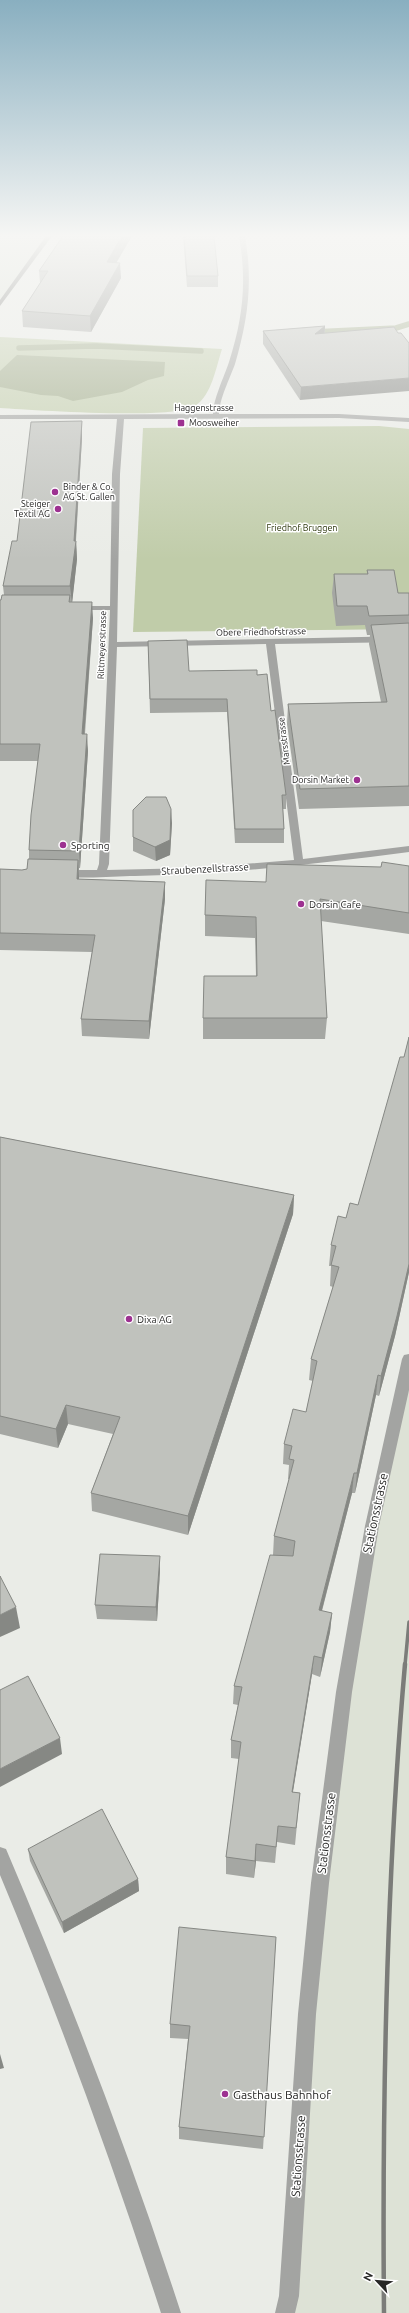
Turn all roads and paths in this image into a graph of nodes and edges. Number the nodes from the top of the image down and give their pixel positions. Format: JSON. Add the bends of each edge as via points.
{"nodes":[{"id":1,"x":237,"y":344,"type":"edge"},
{"id":2,"x":0,"y":417,"type":"edge"},
{"id":3,"x":121,"y":417,"type":"junction"},
{"id":4,"x":216,"y":417,"type":"junction"},
{"id":5,"x":409,"y":420,"type":"edge"},
{"id":6,"x":68,"y":608,"type":"edge"},
{"id":7,"x":114,"y":608,"type":"junction"},
{"id":8,"x":409,"y":639,"type":"edge"},
{"id":9,"x":270,"y":642,"type":"junction"},
{"id":10,"x":113,"y":645,"type":"junction"},
{"id":11,"x":409,"y":849,"type":"edge"},
{"id":12,"x":299,"y":863,"type":"junction"},
{"id":13,"x":54,"y":872,"type":"edge"},
{"id":14,"x":101,"y":874,"type":"junction"},
{"id":15,"x":409,"y":1359,"type":"edge"},
{"id":16,"x":0,"y":1855,"type":"edge"},
{"id":17,"x":171,"y":2313,"type":"edge"},
{"id":18,"x":285,"y":2313,"type":"edge"}],
"edges":[{"from":1,"to":4,"type":"street"},
{"from":2,"to":3,"type":"street","name":"Haggenstrasse"},
{"from":3,"to":4,"type":"street","name":"Haggenstrasse"},
{"from":3,"to":7,"type":"street","name":"Rittmeyerstrasse","via":[[114,529]]},
{"from":4,"to":5,"type":"street","name":"Haggenstrasse","via":[[339,416]]},
{"from":6,"to":7,"type":"street"},
{"from":7,"to":10,"type":"street","name":"Rittmeyerstrasse"},
{"from":8,"to":9,"type":"street","name":"Obere Friedhofstrasse"},
{"from":9,"to":10,"type":"street","name":"Obere Friedhofstrasse"},
{"from":9,"to":12,"type":"street","name":"Marsstrasse"},
{"from":10,"to":14,"type":"street","name":"Rittmeyerstrasse","via":[[104,864]]},
{"from":11,"to":12,"type":"street","name":"Straubenzellstrasse"},
{"from":12,"to":14,"type":"street","name":"Straubenzellstrasse"},
{"from":13,"to":14,"type":"street","name":"Straubenzellstrasse"},
{"from":15,"to":18,"type":"street","name":"Stationsstrasse","via":[[372,1526],[344,1692],[320,1883],[308,2006],[289,2296]]},
{"from":16,"to":17,"type":"street","via":[[41,1952],[138,2210]]}]}
